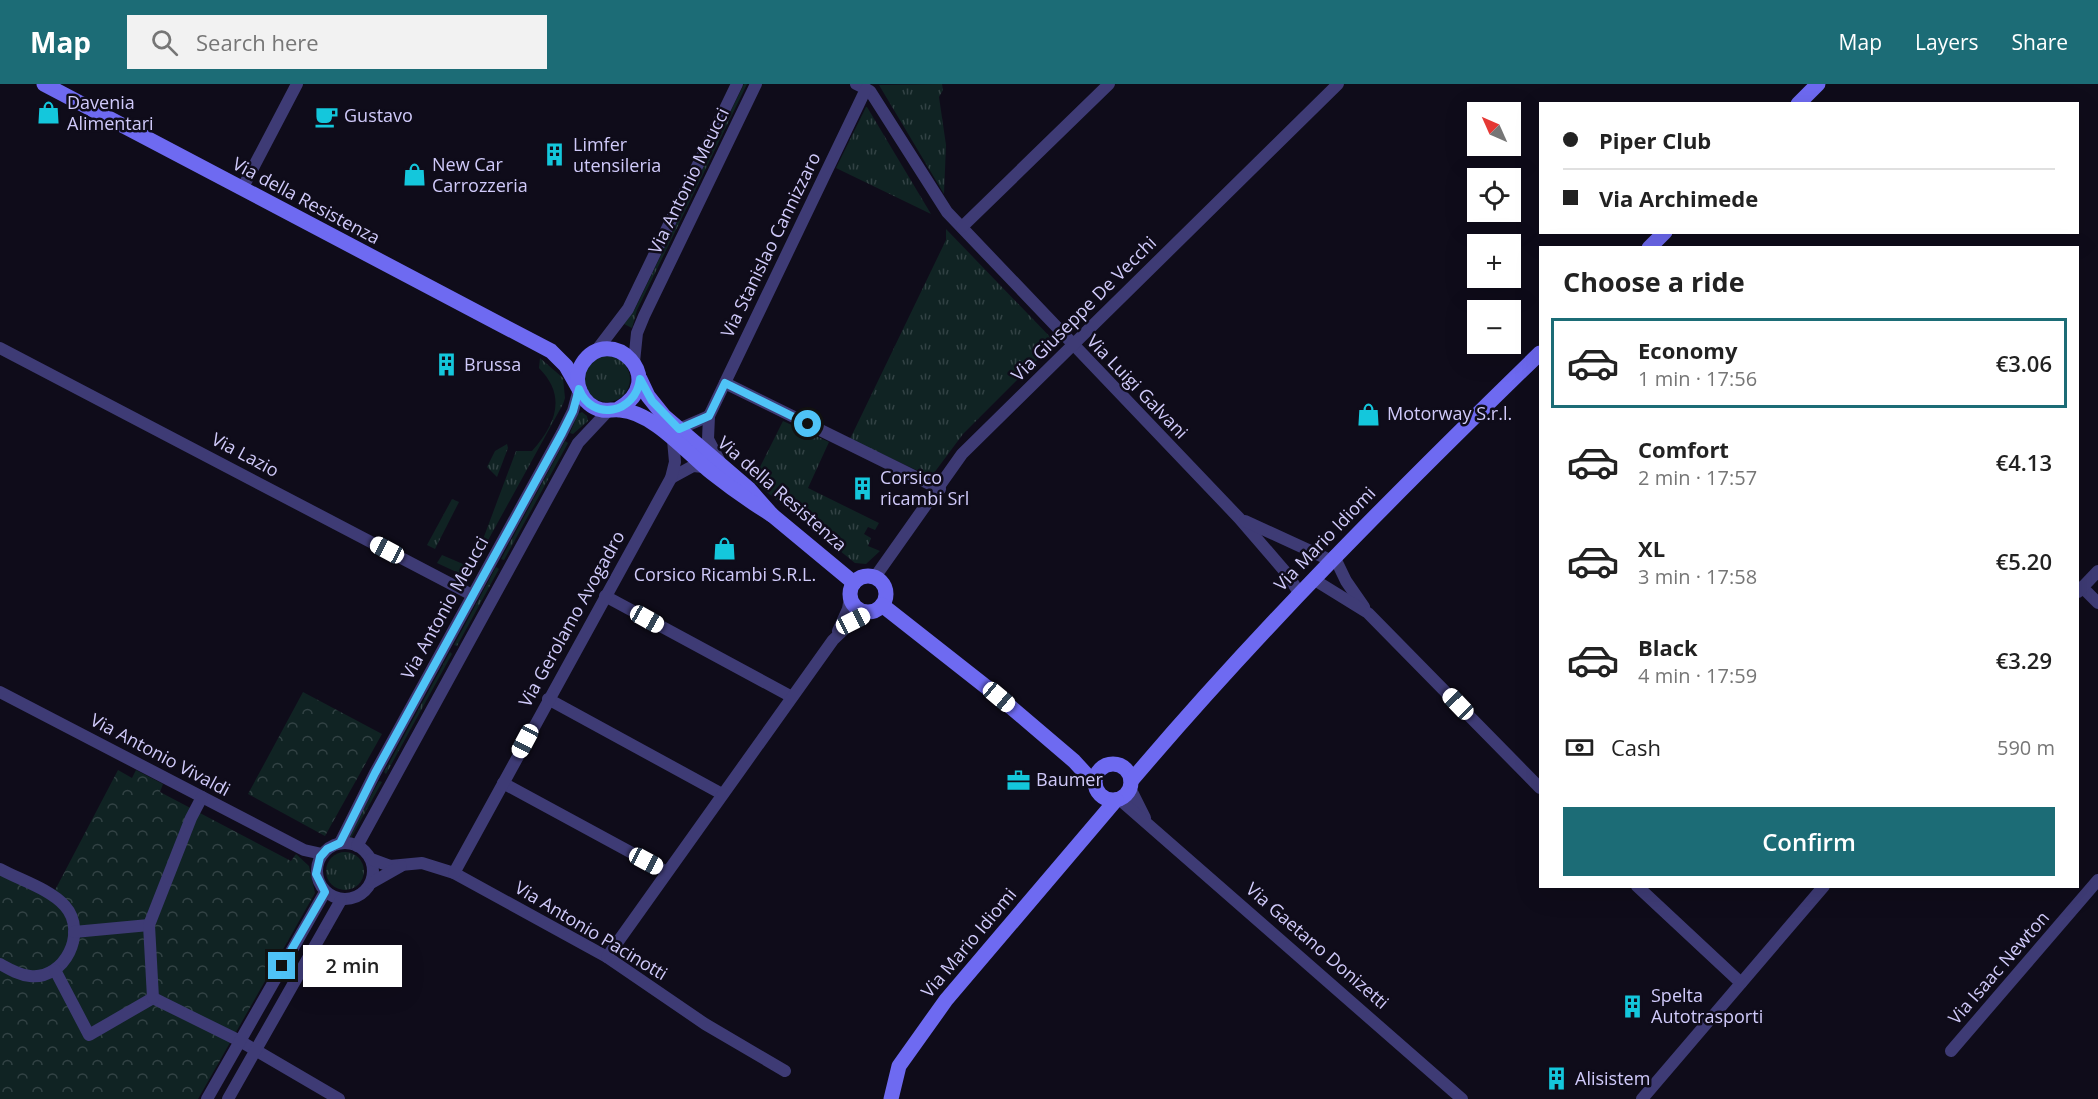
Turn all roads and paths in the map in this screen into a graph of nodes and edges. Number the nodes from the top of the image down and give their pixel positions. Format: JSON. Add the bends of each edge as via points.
{"nodes":[{"id":1,"x":44,"y":84,"type":"edge"},
{"id":2,"x":297,"y":84,"type":"edge"},
{"id":3,"x":737,"y":84,"type":"edge"},
{"id":4,"x":756,"y":84,"type":"edge"},
{"id":5,"x":1109,"y":84,"type":"edge"},
{"id":6,"x":1338,"y":84,"type":"edge"},
{"id":7,"x":1818,"y":84,"type":"edge"},
{"id":8,"x":861,"y":87,"type":"edge"},
{"id":9,"x":1800,"y":102,"type":"edge"},
{"id":10,"x":242,"y":189,"type":"junction"},
{"id":11,"x":962,"y":227,"type":"junction"},
{"id":12,"x":1663,"y":234,"type":"edge"},
{"id":13,"x":1651,"y":246,"type":"edge"},
{"id":14,"x":1073,"y":346,"type":"junction"},
{"id":15,"x":0,"y":348,"type":"edge"},
{"id":16,"x":551,"y":351,"type":"junction"},
{"id":17,"x":596,"y":351,"type":"junction"},
{"id":18,"x":1539,"y":354,"type":"edge"},
{"id":19,"x":634,"y":362,"type":"junction"},
{"id":20,"x":640,"y":379,"type":"junction"},
{"id":21,"x":725,"y":383,"type":"junction"},
{"id":22,"x":579,"y":389,"type":"junction"},
{"id":23,"x":613,"y":410,"type":"junction"},
{"id":24,"x":709,"y":416,"type":"junction"},
{"id":25,"x":676,"y":434,"type":"junction"},
{"id":26,"x":704,"y":466,"type":"junction"},
{"id":27,"x":723,"y":467,"type":"junction"},
{"id":28,"x":671,"y":478,"type":"junction"},
{"id":29,"x":940,"y":489,"type":"junction"},
{"id":30,"x":772,"y":515,"type":"junction"},
{"id":31,"x":1239,"y":518,"type":"junction"},
{"id":32,"x":1332,"y":558,"type":"junction"},
{"id":33,"x":2098,"y":571,"type":"edge"},
{"id":34,"x":875,"y":577,"type":"junction"},
{"id":35,"x":1313,"y":579,"type":"junction"},
{"id":36,"x":852,"y":590,"type":"junction"},
{"id":37,"x":2080,"y":590,"type":"edge"},
{"id":38,"x":1299,"y":593,"type":"junction"},
{"id":39,"x":472,"y":595,"type":"junction"},
{"id":40,"x":605,"y":596,"type":"junction"},
{"id":41,"x":2098,"y":603,"type":"edge"},
{"id":42,"x":877,"y":608,"type":"junction"},
{"id":43,"x":1368,"y":613,"type":"junction"},
{"id":44,"x":833,"y":640,"type":"junction"},
{"id":45,"x":0,"y":692,"type":"edge"},
{"id":46,"x":792,"y":698,"type":"junction"},
{"id":47,"x":548,"y":699,"type":"junction"},
{"id":48,"x":1074,"y":761,"type":"junction"},
{"id":49,"x":1104,"y":766,"type":"junction"},
{"id":50,"x":1128,"y":779,"type":"junction"},
{"id":51,"x":503,"y":783,"type":"junction"},
{"id":52,"x":1539,"y":787,"type":"edge"},
{"id":53,"x":1097,"y":789,"type":"junction"},
{"id":54,"x":723,"y":794,"type":"junction"},
{"id":55,"x":202,"y":797,"type":"junction"},
{"id":56,"x":1117,"y":799,"type":"junction"},
{"id":57,"x":1095,"y":822,"type":"junction"},
{"id":58,"x":1147,"y":822,"type":"junction"},
{"id":59,"x":340,"y":843,"type":"junction"},
{"id":60,"x":357,"y":846,"type":"junction"},
{"id":61,"x":320,"y":859,"type":"junction"},
{"id":62,"x":371,"y":859,"type":"junction"},
{"id":63,"x":400,"y":866,"type":"junction"},
{"id":64,"x":0,"y":869,"type":"edge"},
{"id":65,"x":667,"y":872,"type":"junction"},
{"id":66,"x":454,"y":873,"type":"junction"},
{"id":67,"x":2098,"y":880,"type":"edge"},
{"id":68,"x":371,"y":883,"type":"junction"},
{"id":69,"x":1639,"y":888,"type":"edge"},
{"id":70,"x":1822,"y":888,"type":"edge"},
{"id":71,"x":325,"y":892,"type":"junction"},
{"id":72,"x":341,"y":900,"type":"junction"},
{"id":73,"x":149,"y":925,"type":"junction"},
{"id":74,"x":74,"y":932,"type":"junction"},
{"id":75,"x":607,"y":957,"type":"junction"},
{"id":76,"x":0,"y":964,"type":"edge"},
{"id":77,"x":55,"y":970,"type":"junction"},
{"id":78,"x":1741,"y":983,"type":"junction"},
{"id":79,"x":153,"y":998,"type":"junction"},
{"id":80,"x":240,"y":1041,"type":"junction"},
{"id":81,"x":256,"y":1051,"type":"junction"},
{"id":82,"x":1951,"y":1051,"type":"dead end"},
{"id":83,"x":785,"y":1071,"type":"dead end"},
{"id":84,"x":207,"y":1099,"type":"edge"},
{"id":85,"x":228,"y":1099,"type":"edge"},
{"id":86,"x":339,"y":1099,"type":"edge"},
{"id":87,"x":891,"y":1099,"type":"edge"},
{"id":88,"x":1462,"y":1099,"type":"edge"},
{"id":89,"x":1642,"y":1099,"type":"edge"}],
"edges":[{"from":1,"to":10,"type":"street","name":"Via della Resistenza"},
{"from":2,"to":10,"type":"street"},
{"from":3,"to":17,"type":"street","name":"Via Antonio Meucci","via":[[628,309]]},
{"from":4,"to":19,"type":"street","name":"Via Antonio Meucci","via":[[644,316],[637,333]]},
{"from":5,"to":11,"type":"street"},
{"from":6,"to":14,"type":"street","name":"Via Giuseppe De Vecchi"},
{"from":7,"to":9,"type":"street"},
{"from":8,"to":11,"type":"street","name":"Via Luigi Galvani","via":[[870,91],[948,212]]},
{"from":8,"to":21,"type":"street","name":"Via Stanislao Cannizzaro"},
{"from":10,"to":16,"type":"street","name":"Via della Resistenza"},
{"from":11,"to":14,"type":"street","name":"Via Luigi Galvani"},
{"from":12,"to":13,"type":"street"},
{"from":14,"to":29,"type":"street","name":"Via Giuseppe De Vecchi","via":[[963,454]]},
{"from":14,"to":31,"type":"street","name":"Via Luigi Galvani"},
{"from":15,"to":39,"type":"street","name":"Via Lazio"},
{"from":16,"to":17,"type":"street","name":"Via della Resistenza"},
{"from":16,"to":22,"type":"street","name":"Via della Resistenza","via":[[566,366]]},
{"from":17,"to":19,"type":"street","via":[[613,349]]},
{"from":17,"to":22,"type":"street","via":[[581,365]]},
{"from":18,"to":32,"type":"street","name":"Via Mario Idiomi"},
{"from":19,"to":20,"type":"street"},
{"from":20,"to":23,"type":"street","via":[[635,396]]},
{"from":20,"to":25,"type":"street","name":"Via della Resistenza"},
{"from":21,"to":24,"type":"street","name":"Via Stanislao Cannizzaro"},
{"from":21,"to":29,"type":"street"},
{"from":22,"to":23,"type":"street","via":[[592,406]]},
{"from":22,"to":39,"type":"street","name":"Via Antonio Meucci","via":[[562,433]]},
{"from":23,"to":25,"type":"street","via":[[642,416]]},
{"from":23,"to":60,"type":"street","name":"Via Antonio Meucci","via":[[578,442]]},
{"from":24,"to":25,"type":"street"},
{"from":24,"to":27,"type":"street","via":[[708,439]]},
{"from":25,"to":26,"type":"street"},
{"from":25,"to":27,"type":"street","name":"Via della Resistenza"},
{"from":25,"to":28,"type":"street","name":"Via Gerolamo Avogadro"},
{"from":26,"to":28,"type":"street","via":[[693,466]]},
{"from":26,"to":30,"type":"street"},
{"from":27,"to":30,"type":"street","name":"Via della Resistenza"},
{"from":28,"to":40,"type":"street","name":"Via Gerolamo Avogadro"},
{"from":29,"to":34,"type":"street","name":"Via Giuseppe De Vecchi"},
{"from":30,"to":36,"type":"street","name":"Via della Resistenza"},
{"from":31,"to":32,"type":"street","name":"Via Luigi Galvani"},
{"from":31,"to":38,"type":"street","name":"Via Luigi Galvani"},
{"from":32,"to":35,"type":"street","name":"Via Mario Idiomi"},
{"from":32,"to":43,"type":"street"},
{"from":33,"to":37,"type":"street"},
{"from":34,"to":36,"type":"street","via":[[866,576]]},
{"from":34,"to":42,"type":"street","via":[[886,593]]},
{"from":35,"to":38,"type":"street","name":"Via Mario Idiomi"},
{"from":35,"to":43,"type":"street"},
{"from":36,"to":42,"type":"street","via":[[856,607]]},
{"from":36,"to":44,"type":"street","via":[[848,609]]},
{"from":37,"to":41,"type":"street"},
{"from":38,"to":50,"type":"street","name":"Via Mario Idiomi"},
{"from":39,"to":59,"type":"street","name":"Via Antonio Meucci"},
{"from":40,"to":46,"type":"street"},
{"from":40,"to":47,"type":"street","name":"Via Gerolamo Avogadro"},
{"from":42,"to":44,"type":"street","via":[[853,621]]},
{"from":42,"to":48,"type":"street","via":[[999,697]]},
{"from":43,"to":52,"type":"street"},
{"from":44,"to":46,"type":"street"},
{"from":45,"to":55,"type":"street","name":"Via Antonio Vivaldi"},
{"from":46,"to":54,"type":"street"},
{"from":47,"to":51,"type":"street","name":"Via Gerolamo Avogadro"},
{"from":47,"to":54,"type":"street"},
{"from":48,"to":49,"type":"street"},
{"from":48,"to":53,"type":"street"},
{"from":49,"to":50,"type":"street","via":[[1114,764]]},
{"from":49,"to":53,"type":"street","via":[[1097,774]]},
{"from":50,"to":56,"type":"street"},
{"from":50,"to":58,"type":"street","name":"Via Gaetano Donizetti"},
{"from":51,"to":65,"type":"street"},
{"from":51,"to":66,"type":"street","name":"Via Gerolamo Avogadro"},
{"from":53,"to":56,"type":"street","via":[[1106,799]]},
{"from":53,"to":57,"type":"street"},
{"from":54,"to":65,"type":"street"},
{"from":55,"to":61,"type":"street","name":"Via Antonio Vivaldi"},
{"from":55,"to":73,"type":"street"},
{"from":56,"to":57,"type":"street","name":"Via Mario Idiomi"},
{"from":56,"to":58,"type":"street","name":"Via Gaetano Donizetti"},
{"from":57,"to":87,"type":"street","name":"Via Mario Idiomi","via":[[912,1045],[899,1066]]},
{"from":58,"to":88,"type":"street","name":"Via Gaetano Donizetti"},
{"from":59,"to":60,"type":"street"},
{"from":59,"to":61,"type":"street"},
{"from":60,"to":62,"type":"street"},
{"from":61,"to":71,"type":"street","via":[[316,874]]},
{"from":62,"to":63,"type":"street","name":"Via Antonio Pacinotti"},
{"from":62,"to":68,"type":"street"},
{"from":63,"to":66,"type":"street","name":"Via Antonio Pacinotti","via":[[423,863]]},
{"from":63,"to":68,"type":"street","name":"Via Antonio Pacinotti"},
{"from":64,"to":74,"type":"street","via":[[65,906]]},
{"from":65,"to":75,"type":"street"},
{"from":66,"to":75,"type":"street","name":"Via Antonio Pacinotti"},
{"from":67,"to":82,"type":"street","name":"Via Isaac Newton"},
{"from":68,"to":72,"type":"street","via":[[359,896]]},
{"from":69,"to":78,"type":"street"},
{"from":70,"to":78,"type":"street"},
{"from":71,"to":72,"type":"street"},
{"from":71,"to":80,"type":"street"},
{"from":72,"to":81,"type":"street"},
{"from":73,"to":74,"type":"street"},
{"from":73,"to":79,"type":"street"},
{"from":74,"to":77,"type":"street","via":[[70,951]]},
{"from":75,"to":83,"type":"street","name":"Via Antonio Pacinotti","via":[[705,1024]]},
{"from":76,"to":77,"type":"street","via":[[32,976]]},
{"from":77,"to":79,"type":"street","via":[[89,1035]]},
{"from":78,"to":89,"type":"street"},
{"from":79,"to":80,"type":"street"},
{"from":80,"to":81,"type":"street"},
{"from":80,"to":84,"type":"street"},
{"from":81,"to":85,"type":"street"},
{"from":81,"to":86,"type":"street"}]}
